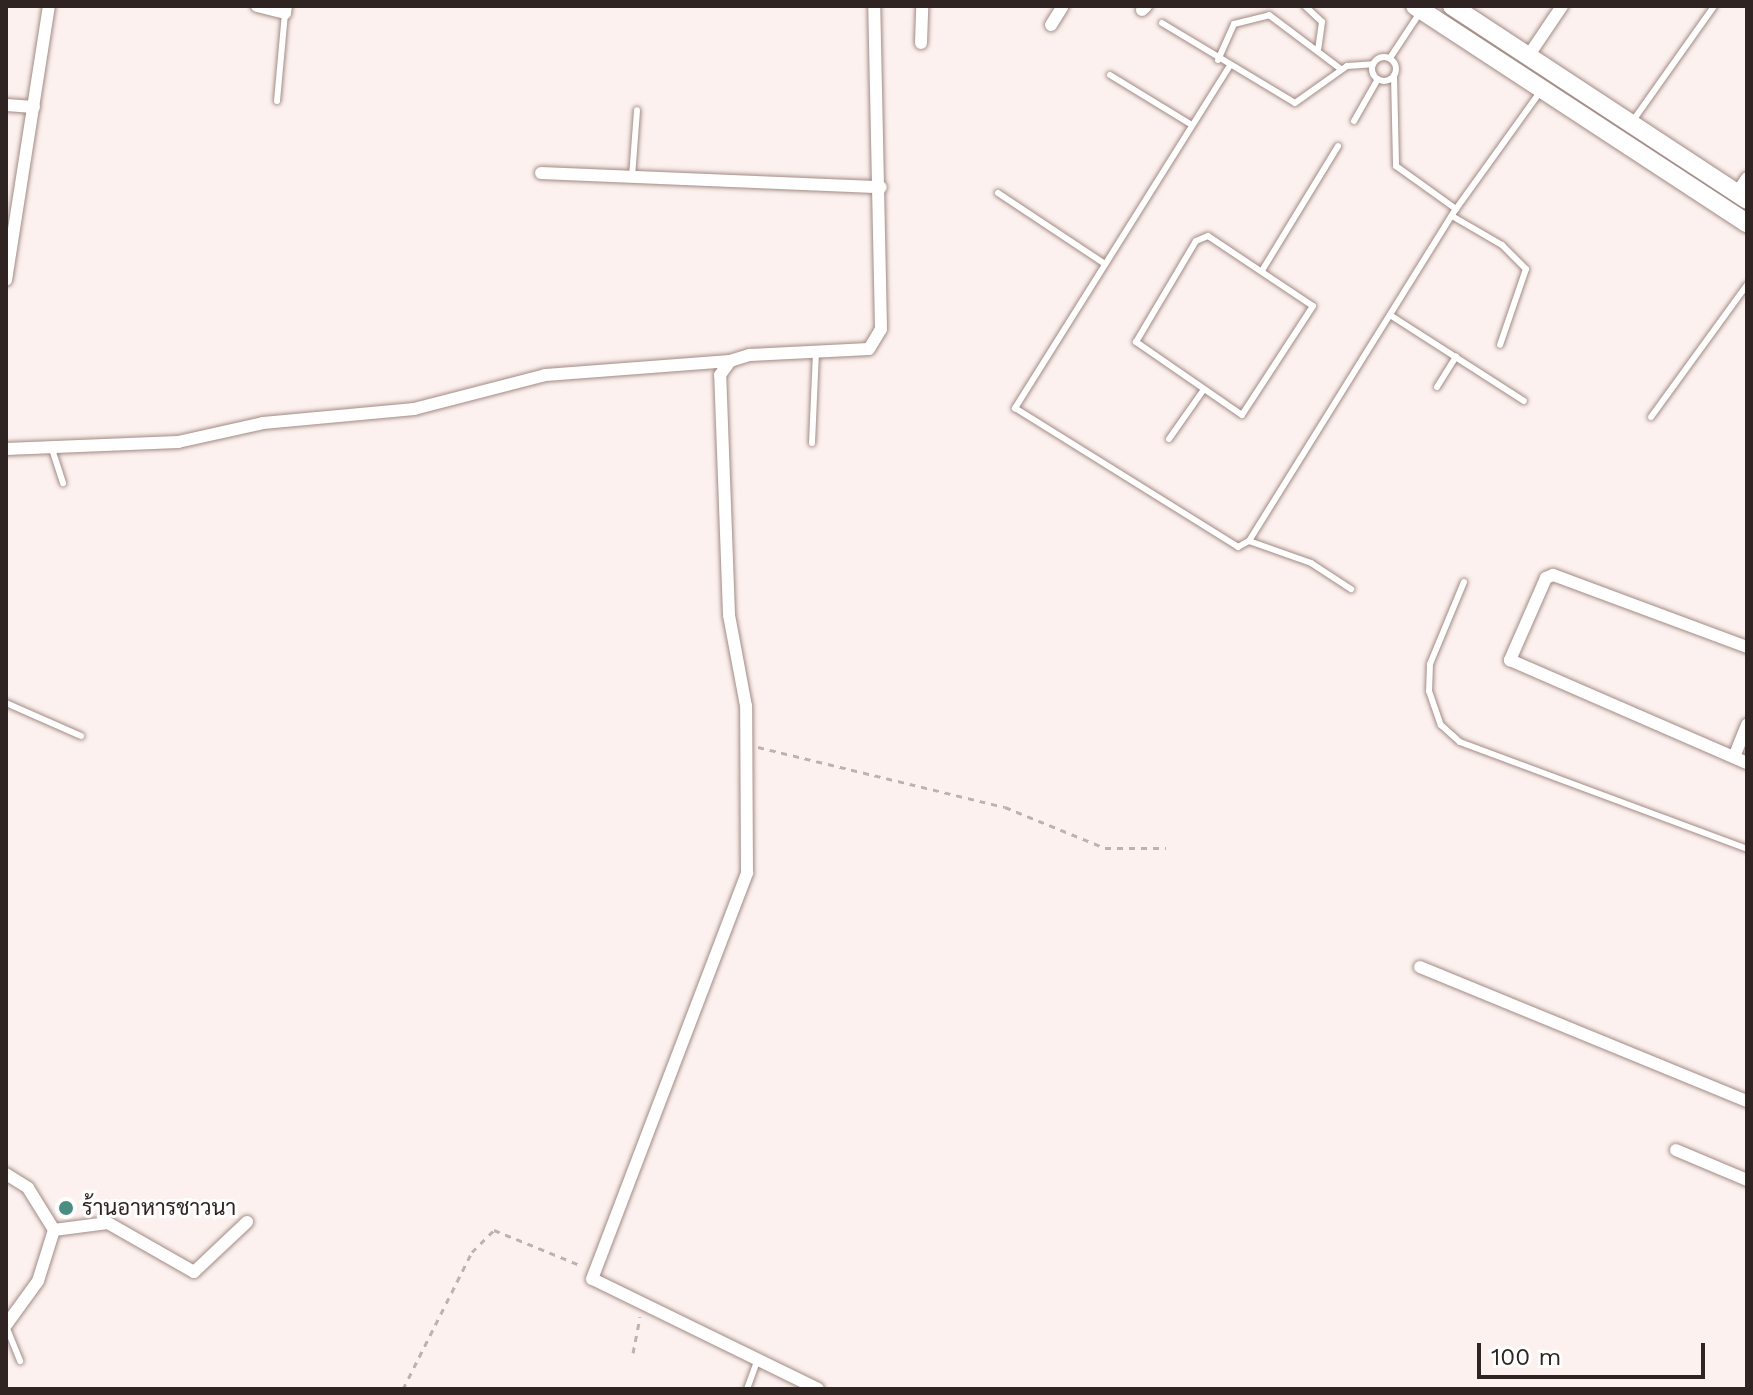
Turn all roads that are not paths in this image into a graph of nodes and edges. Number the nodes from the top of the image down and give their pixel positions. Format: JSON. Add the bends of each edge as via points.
{"nodes":[{"id":1,"x":49,"y":6,"type":"edge"},
{"id":2,"x":257,"y":6,"type":"edge"},
{"id":3,"x":874,"y":6,"type":"edge"},
{"id":4,"x":922,"y":6,"type":"edge"},
{"id":5,"x":1063,"y":6,"type":"edge"},
{"id":6,"x":1273,"y":6,"type":"edge"},
{"id":7,"x":1305,"y":6,"type":"edge"},
{"id":8,"x":1452,"y":6,"type":"edge"},
{"id":9,"x":1562,"y":6,"type":"edge"},
{"id":10,"x":1714,"y":6,"type":"edge"},
{"id":11,"x":1418,"y":8,"type":"edge"},
{"id":12,"x":285,"y":10,"type":"edge"},
{"id":13,"x":1269,"y":15,"type":"junction"},
{"id":14,"x":1162,"y":23,"type":"dead end"},
{"id":15,"x":1051,"y":25,"type":"dead end"},
{"id":16,"x":921,"y":43,"type":"dead end"},
{"id":17,"x":1318,"y":49,"type":"junction"},
{"id":18,"x":1529,"y":55,"type":"junction"},
{"id":19,"x":1390,"y":58,"type":"junction"},
{"id":20,"x":1218,"y":60,"type":"junction"},
{"id":21,"x":1373,"y":64,"type":"junction"},
{"id":22,"x":1229,"y":67,"type":"junction"},
{"id":23,"x":1341,"y":69,"type":"junction"},
{"id":24,"x":1110,"y":75,"type":"dead end"},
{"id":25,"x":1394,"y":76,"type":"junction"},
{"id":26,"x":1378,"y":79,"type":"junction"},
{"id":27,"x":1543,"y":87,"type":"junction"},
{"id":28,"x":277,"y":101,"type":"dead end"},
{"id":29,"x":6,"y":105,"type":"edge"},
{"id":30,"x":34,"y":107,"type":"junction"},
{"id":31,"x":637,"y":110,"type":"dead end"},
{"id":32,"x":1354,"y":121,"type":"dead end"},
{"id":33,"x":1632,"y":122,"type":"junction"},
{"id":34,"x":1192,"y":125,"type":"junction"},
{"id":35,"x":1338,"y":146,"type":"dead end"},
{"id":36,"x":541,"y":173,"type":"dead end"},
{"id":37,"x":632,"y":177,"type":"junction"},
{"id":38,"x":881,"y":187,"type":"junction"},
{"id":39,"x":1744,"y":190,"type":"edge"},
{"id":40,"x":998,"y":193,"type":"dead end"},
{"id":41,"x":1456,"y":209,"type":"junction"},
{"id":42,"x":1452,"y":216,"type":"junction"},
{"id":43,"x":1747,"y":223,"type":"edge"},
{"id":44,"x":1105,"y":264,"type":"junction"},
{"id":45,"x":7,"y":266,"type":"edge"},
{"id":46,"x":1263,"y":269,"type":"junction"},
{"id":47,"x":6,"y":280,"type":"edge"},
{"id":48,"x":1747,"y":285,"type":"edge"},
{"id":49,"x":1390,"y":315,"type":"junction"},
{"id":50,"x":1500,"y":345,"type":"dead end"},
{"id":51,"x":816,"y":352,"type":"junction"},
{"id":52,"x":1456,"y":357,"type":"junction"},
{"id":53,"x":730,"y":361,"type":"junction"},
{"id":54,"x":1437,"y":387,"type":"dead end"},
{"id":55,"x":1202,"y":392,"type":"junction"},
{"id":56,"x":1524,"y":401,"type":"dead end"},
{"id":57,"x":1651,"y":417,"type":"dead end"},
{"id":58,"x":1169,"y":439,"type":"dead end"},
{"id":59,"x":812,"y":443,"type":"dead end"},
{"id":60,"x":6,"y":449,"type":"edge"},
{"id":61,"x":52,"y":449,"type":"junction"},
{"id":62,"x":63,"y":483,"type":"dead end"},
{"id":63,"x":1249,"y":541,"type":"junction"},
{"id":64,"x":1464,"y":582,"type":"dead end"},
{"id":65,"x":1351,"y":589,"type":"dead end"},
{"id":66,"x":1747,"y":647,"type":"edge"},
{"id":67,"x":6,"y":703,"type":"edge"},
{"id":68,"x":1747,"y":725,"type":"edge"},
{"id":69,"x":81,"y":736,"type":"dead end"},
{"id":70,"x":1734,"y":757,"type":"junction"},
{"id":71,"x":1747,"y":763,"type":"edge"},
{"id":72,"x":1747,"y":849,"type":"edge"},
{"id":73,"x":1420,"y":967,"type":"dead end"},
{"id":74,"x":1747,"y":1101,"type":"edge"},
{"id":75,"x":1676,"y":1150,"type":"dead end"},
{"id":76,"x":6,"y":1174,"type":"edge"},
{"id":77,"x":1747,"y":1180,"type":"edge"},
{"id":78,"x":247,"y":1222,"type":"dead end"},
{"id":79,"x":54,"y":1230,"type":"junction"},
{"id":80,"x":6,"y":1326,"type":"edge"},
{"id":81,"x":20,"y":1361,"type":"dead end"},
{"id":82,"x":757,"y":1361,"type":"junction"},
{"id":83,"x":747,"y":1389,"type":"edge"},
{"id":84,"x":818,"y":1389,"type":"edge"}],
"edges":[{"from":1,"to":30,"type":"street"},
{"from":2,"to":12,"type":"street"},
{"from":3,"to":38,"type":"street"},
{"from":4,"to":16,"type":"street"},
{"from":5,"to":15,"type":"street"},
{"from":6,"to":13,"type":"lane"},
{"from":7,"to":17,"type":"lane","via":[[1322,22]]},
{"from":8,"to":18,"type":"main road"},
{"from":9,"to":18,"type":"street"},
{"from":10,"to":33,"type":"lane"},
{"from":11,"to":19,"type":"lane"},
{"from":11,"to":27,"type":"main road"},
{"from":12,"to":28,"type":"lane"},
{"from":13,"to":17,"type":"lane"},
{"from":13,"to":20,"type":"lane","via":[[1234,24]]},
{"from":14,"to":20,"type":"lane"},
{"from":17,"to":23,"type":"lane"},
{"from":18,"to":33,"type":"main road"},
{"from":19,"to":21,"type":"lane"},
{"from":19,"to":25,"type":"lane"},
{"from":20,"to":22,"type":"lane"},
{"from":21,"to":23,"type":"lane"},
{"from":21,"to":26,"type":"lane"},
{"from":22,"to":23,"type":"lane","via":[[1295,103]]},
{"from":22,"to":34,"type":"lane"},
{"from":24,"to":34,"type":"lane"},
{"from":25,"to":26,"type":"lane"},
{"from":25,"to":41,"type":"lane","via":[[1396,166]]},
{"from":26,"to":32,"type":"lane"},
{"from":27,"to":41,"type":"lane"},
{"from":27,"to":43,"type":"main road"},
{"from":29,"to":30,"type":"street"},
{"from":30,"to":45,"type":"street"},
{"from":31,"to":37,"type":"lane"},
{"from":33,"to":39,"type":"main road"},
{"from":34,"to":44,"type":"lane"},
{"from":35,"to":46,"type":"lane"},
{"from":36,"to":37,"type":"street"},
{"from":37,"to":38,"type":"street"},
{"from":38,"to":51,"type":"street","via":[[878,342]]},
{"from":40,"to":44,"type":"lane"},
{"from":41,"to":42,"type":"lane"},
{"from":42,"to":49,"type":"lane"},
{"from":42,"to":50,"type":"lane","via":[[1502,245],[1526,269]]},
{"from":44,"to":63,"type":"lane","via":[[1017,395],[1018,415],[1225,542]]},
{"from":45,"to":47,"type":"street"},
{"from":46,"to":55,"type":"lane","via":[[1312,301],[1312,311],[1246,412],[1236,414]]},
{"from":46,"to":55,"type":"lane","via":[[1202,236],[1136,334],[1140,349]]},
{"from":48,"to":57,"type":"lane"},
{"from":49,"to":52,"type":"lane"},
{"from":49,"to":63,"type":"lane"},
{"from":51,"to":53,"type":"street"},
{"from":51,"to":59,"type":"lane"},
{"from":52,"to":54,"type":"lane"},
{"from":52,"to":56,"type":"lane"},
{"from":53,"to":61,"type":"street","via":[[560,373],[414,409],[263,423],[178,442]]},
{"from":53,"to":82,"type":"street","via":[[718,384],[726,572],[747,744],[749,849],[740,897],[593,1271],[601,1289]]},
{"from":55,"to":58,"type":"lane"},
{"from":60,"to":61,"type":"street"},
{"from":61,"to":62,"type":"lane"},
{"from":63,"to":65,"type":"lane","via":[[1311,563]]},
{"from":64,"to":72,"type":"lane","via":[[1430,664],[1429,691],[1441,725],[1460,742]]},
{"from":66,"to":70,"type":"street","via":[[1553,575],[1510,657]]},
{"from":67,"to":69,"type":"lane"},
{"from":68,"to":70,"type":"street"},
{"from":70,"to":71,"type":"street"},
{"from":73,"to":74,"type":"street"},
{"from":75,"to":77,"type":"street"},
{"from":76,"to":79,"type":"street","via":[[28,1188]]},
{"from":78,"to":79,"type":"street","via":[[194,1272],[108,1223]]},
{"from":79,"to":80,"type":"street","via":[[38,1281]]},
{"from":80,"to":81,"type":"lane"},
{"from":82,"to":83,"type":"lane"},
{"from":82,"to":84,"type":"street"}]}
